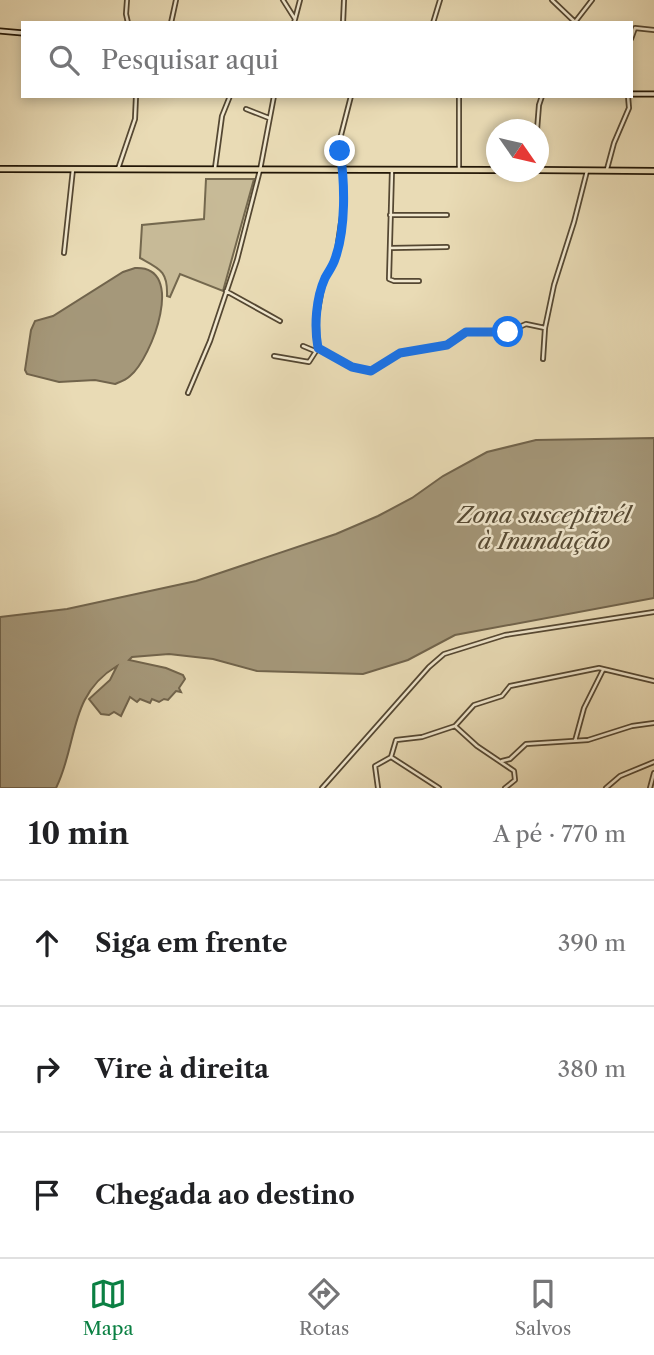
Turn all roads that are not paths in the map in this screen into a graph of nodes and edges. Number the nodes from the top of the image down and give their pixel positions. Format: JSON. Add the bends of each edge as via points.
{"nodes":[{"id":1,"x":127,"y":0,"type":"edge"},
{"id":2,"x":176,"y":0,"type":"edge"},
{"id":3,"x":283,"y":0,"type":"edge"},
{"id":4,"x":300,"y":0,"type":"edge"},
{"id":5,"x":344,"y":0,"type":"edge"},
{"id":6,"x":440,"y":0,"type":"edge"},
{"id":7,"x":552,"y":0,"type":"edge"},
{"id":8,"x":592,"y":0,"type":"edge"},
{"id":9,"x":128,"y":21,"type":"edge"},
{"id":10,"x":171,"y":21,"type":"edge"},
{"id":11,"x":295,"y":21,"type":"edge"},
{"id":12,"x":343,"y":21,"type":"edge"},
{"id":13,"x":434,"y":21,"type":"edge"},
{"id":14,"x":576,"y":21,"type":"edge"},
{"id":15,"x":578,"y":21,"type":"edge"},
{"id":16,"x":633,"y":29,"type":"edge"},
{"id":17,"x":654,"y":30,"type":"edge"},
{"id":18,"x":0,"y":31,"type":"edge"},
{"id":19,"x":21,"y":33,"type":"edge"},
{"id":20,"x":654,"y":94,"type":"edge"},
{"id":21,"x":633,"y":95,"type":"edge"},
{"id":22,"x":136,"y":98,"type":"edge"},
{"id":23,"x":229,"y":98,"type":"edge"},
{"id":24,"x":274,"y":98,"type":"edge"},
{"id":25,"x":350,"y":98,"type":"edge"},
{"id":26,"x":459,"y":98,"type":"edge"},
{"id":27,"x":542,"y":98,"type":"edge"},
{"id":28,"x":630,"y":98,"type":"edge"},
{"id":29,"x":246,"y":109,"type":"dead end"},
{"id":30,"x":269,"y":117,"type":"junction"},
{"id":31,"x":539,"y":119,"type":"edge"},
{"id":32,"x":0,"y":169,"type":"edge"},
{"id":33,"x":73,"y":169,"type":"junction"},
{"id":34,"x":118,"y":169,"type":"junction"},
{"id":35,"x":343,"y":169,"type":"junction"},
{"id":36,"x":392,"y":169,"type":"junction"},
{"id":37,"x":459,"y":169,"type":"junction"},
{"id":38,"x":215,"y":170,"type":"junction"},
{"id":39,"x":260,"y":170,"type":"junction"},
{"id":40,"x":486,"y":170,"type":"edge"},
{"id":41,"x":549,"y":170,"type":"edge"},
{"id":42,"x":607,"y":170,"type":"junction"},
{"id":43,"x":587,"y":171,"type":"junction"},
{"id":44,"x":654,"y":172,"type":"edge"},
{"id":45,"x":390,"y":215,"type":"junction"},
{"id":46,"x":447,"y":215,"type":"dead end"},
{"id":47,"x":447,"y":247,"type":"dead end"},
{"id":48,"x":389,"y":248,"type":"junction"},
{"id":49,"x":64,"y":253,"type":"dead end"},
{"id":50,"x":419,"y":281,"type":"dead end"},
{"id":51,"x":226,"y":291,"type":"junction"},
{"id":52,"x":280,"y":321,"type":"dead end"},
{"id":53,"x":545,"y":328,"type":"junction"},
{"id":54,"x":303,"y":346,"type":"dead end"},
{"id":55,"x":316,"y":349,"type":"junction"},
{"id":56,"x":274,"y":356,"type":"dead end"},
{"id":57,"x":544,"y":359,"type":"dead end"},
{"id":58,"x":188,"y":393,"type":"dead end"},
{"id":59,"x":654,"y":612,"type":"edge"},
{"id":60,"x":603,"y":668,"type":"junction"},
{"id":61,"x":654,"y":681,"type":"edge"},
{"id":62,"x":654,"y":723,"type":"edge"},
{"id":63,"x":455,"y":726,"type":"junction"},
{"id":64,"x":575,"y":741,"type":"junction"},
{"id":65,"x":391,"y":757,"type":"junction"},
{"id":66,"x":510,"y":758,"type":"junction"},
{"id":67,"x":502,"y":761,"type":"junction"},
{"id":68,"x":654,"y":762,"type":"edge"},
{"id":69,"x":510,"y":767,"type":"junction"},
{"id":70,"x":654,"y":773,"type":"edge"},
{"id":71,"x":322,"y":788,"type":"edge"},
{"id":72,"x":378,"y":788,"type":"edge"},
{"id":73,"x":439,"y":788,"type":"edge"},
{"id":74,"x":505,"y":788,"type":"edge"},
{"id":75,"x":606,"y":788,"type":"edge"},
{"id":76,"x":650,"y":788,"type":"edge"}],
"edges":[{"from":1,"to":9,"type":"street"},
{"from":2,"to":10,"type":"street"},
{"from":3,"to":11,"type":"street"},
{"from":4,"to":11,"type":"street"},
{"from":5,"to":12,"type":"street"},
{"from":6,"to":13,"type":"street"},
{"from":7,"to":14,"type":"street"},
{"from":8,"to":15,"type":"street"},
{"from":16,"to":17,"type":"street"},
{"from":18,"to":19,"type":"street"},
{"from":20,"to":21,"type":"street"},
{"from":22,"to":34,"type":"street","via":[[135,119]]},
{"from":23,"to":38,"type":"street","via":[[222,116]]},
{"from":24,"to":30,"type":"street"},
{"from":25,"to":35,"type":"street","via":[[340,139]]},
{"from":26,"to":37,"type":"street"},
{"from":27,"to":31,"type":"street"},
{"from":28,"to":42,"type":"street"},
{"from":29,"to":30,"type":"street"},
{"from":30,"to":39,"type":"street"},
{"from":32,"to":33,"type":"main road"},
{"from":33,"to":34,"type":"main road"},
{"from":33,"to":49,"type":"street"},
{"from":34,"to":38,"type":"main road"},
{"from":35,"to":36,"type":"main road"},
{"from":35,"to":39,"type":"main road"},
{"from":35,"to":55,"type":"street","via":[[344,206],[335,260],[321,293]]},
{"from":36,"to":37,"type":"main road"},
{"from":36,"to":45,"type":"street"},
{"from":37,"to":40,"type":"main road"},
{"from":38,"to":39,"type":"main road"},
{"from":39,"to":51,"type":"street"},
{"from":41,"to":43,"type":"main road"},
{"from":42,"to":43,"type":"main road"},
{"from":42,"to":44,"type":"main road"},
{"from":43,"to":53,"type":"street","via":[[558,265]]},
{"from":45,"to":46,"type":"street"},
{"from":45,"to":48,"type":"street"},
{"from":47,"to":48,"type":"street"},
{"from":48,"to":50,"type":"street","via":[[389,279]]},
{"from":51,"to":52,"type":"street"},
{"from":51,"to":58,"type":"street"},
{"from":53,"to":55,"type":"street","via":[[526,324],[508,332],[466,332],[447,345],[400,353],[371,371]]},
{"from":53,"to":57,"type":"street"},
{"from":54,"to":55,"type":"street"},
{"from":55,"to":56,"type":"street","via":[[309,362]]},
{"from":59,"to":71,"type":"street","via":[[505,635],[444,654]]},
{"from":60,"to":61,"type":"street"},
{"from":60,"to":63,"type":"street","via":[[510,686],[502,696],[474,705]]},
{"from":60,"to":64,"type":"street"},
{"from":62,"to":64,"type":"street"},
{"from":63,"to":65,"type":"street","via":[[396,740]]},
{"from":63,"to":67,"type":"street"},
{"from":64,"to":66,"type":"street","via":[[526,744]]},
{"from":65,"to":72,"type":"street","via":[[375,766]]},
{"from":65,"to":73,"type":"street"},
{"from":66,"to":67,"type":"street"},
{"from":66,"to":69,"type":"street"},
{"from":67,"to":69,"type":"street"},
{"from":68,"to":75,"type":"street","via":[[620,776]]},
{"from":69,"to":74,"type":"street","via":[[516,777]]},
{"from":70,"to":76,"type":"street"}]}
